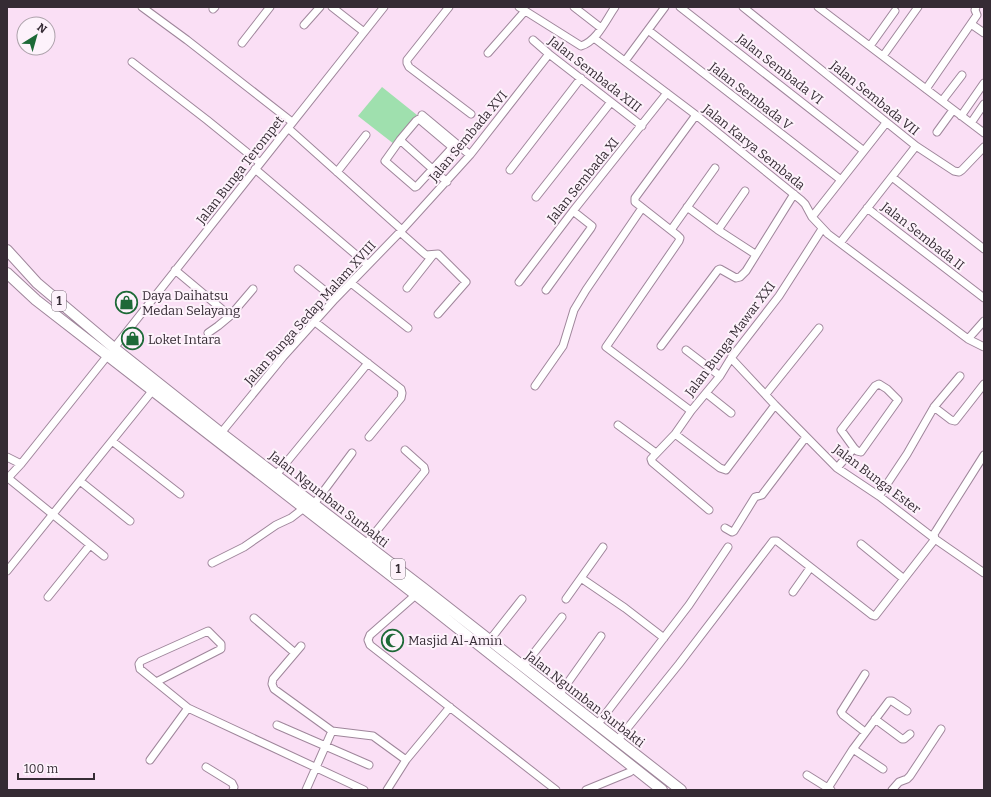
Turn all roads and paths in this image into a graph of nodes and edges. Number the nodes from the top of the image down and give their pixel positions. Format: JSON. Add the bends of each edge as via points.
{"nodes":[{"id":1,"x":142,"y":7,"type":"edge"},
{"id":2,"x":270,"y":7,"type":"edge"},
{"id":3,"x":320,"y":7,"type":"edge"},
{"id":4,"x":332,"y":7,"type":"edge"},
{"id":5,"x":384,"y":7,"type":"edge"},
{"id":6,"x":449,"y":7,"type":"edge"},
{"id":7,"x":519,"y":7,"type":"edge"},
{"id":8,"x":574,"y":7,"type":"edge"},
{"id":9,"x":615,"y":7,"type":"edge"},
{"id":10,"x":665,"y":7,"type":"edge"},
{"id":11,"x":680,"y":7,"type":"edge"},
{"id":12,"x":743,"y":7,"type":"edge"},
{"id":13,"x":818,"y":7,"type":"edge"},
{"id":14,"x":918,"y":7,"type":"edge"},
{"id":15,"x":976,"y":7,"type":"edge"},
{"id":16,"x":826,"y":9,"type":"edge"},
{"id":17,"x":895,"y":11,"type":"dead end"},
{"id":18,"x":526,"y":12,"type":"junction"},
{"id":19,"x":971,"y":24,"type":"junction"},
{"id":20,"x":304,"y":25,"type":"dead end"},
{"id":21,"x":601,"y":28,"type":"junction"},
{"id":22,"x":648,"y":30,"type":"junction"},
{"id":23,"x":364,"y":32,"type":"junction"},
{"id":24,"x":984,"y":33,"type":"edge"},
{"id":25,"x":594,"y":38,"type":"junction"},
{"id":26,"x":534,"y":40,"type":"dead end"},
{"id":27,"x":242,"y":43,"type":"dead end"},
{"id":28,"x":870,"y":46,"type":"junction"},
{"id":29,"x":488,"y":53,"type":"dead end"},
{"id":30,"x":550,"y":54,"type":"junction"},
{"id":31,"x":883,"y":56,"type":"junction"},
{"id":32,"x":625,"y":61,"type":"junction"},
{"id":33,"x":132,"y":62,"type":"dead end"},
{"id":34,"x":962,"y":75,"type":"dead end"},
{"id":35,"x":580,"y":78,"type":"junction"},
{"id":36,"x":984,"y":83,"type":"edge"},
{"id":37,"x":926,"y":89,"type":"junction"},
{"id":38,"x":667,"y":93,"type":"junction"},
{"id":39,"x":942,"y":101,"type":"junction"},
{"id":40,"x":611,"y":102,"type":"junction"},
{"id":41,"x":984,"y":104,"type":"edge"},
{"id":42,"x":953,"y":110,"type":"junction"},
{"id":43,"x":471,"y":114,"type":"dead end"},
{"id":44,"x":422,"y":115,"type":"dead end"},
{"id":45,"x":696,"y":115,"type":"junction"},
{"id":46,"x":962,"y":116,"type":"junction"},
{"id":47,"x":886,"y":123,"type":"junction"},
{"id":48,"x":971,"y":123,"type":"junction"},
{"id":49,"x":290,"y":125,"type":"junction"},
{"id":50,"x":642,"y":126,"type":"junction"},
{"id":51,"x":937,"y":132,"type":"dead end"},
{"id":52,"x":984,"y":133,"type":"edge"},
{"id":53,"x":366,"y":135,"type":"dead end"},
{"id":54,"x":400,"y":140,"type":"junction"},
{"id":55,"x":916,"y":146,"type":"junction"},
{"id":56,"x":984,"y":147,"type":"edge"},
{"id":57,"x":864,"y":151,"type":"junction"},
{"id":58,"x":470,"y":155,"type":"junction"},
{"id":59,"x":257,"y":166,"type":"junction"},
{"id":60,"x":432,"y":168,"type":"junction"},
{"id":61,"x":715,"y":168,"type":"dead end"},
{"id":62,"x":510,"y":170,"type":"dead end"},
{"id":63,"x":337,"y":172,"type":"junction"},
{"id":64,"x":892,"y":177,"type":"junction"},
{"id":65,"x":841,"y":180,"type":"junction"},
{"id":66,"x":447,"y":182,"type":"junction"},
{"id":67,"x":745,"y":191,"type":"dead end"},
{"id":68,"x":794,"y":194,"type":"junction"},
{"id":69,"x":536,"y":197,"type":"dead end"},
{"id":70,"x":687,"y":207,"type":"junction"},
{"id":71,"x":642,"y":208,"type":"junction"},
{"id":72,"x":867,"y":208,"type":"junction"},
{"id":73,"x":573,"y":211,"type":"junction"},
{"id":74,"x":812,"y":217,"type":"junction"},
{"id":75,"x":822,"y":229,"type":"junction"},
{"id":76,"x":671,"y":230,"type":"junction"},
{"id":77,"x":718,"y":230,"type":"junction"},
{"id":78,"x":401,"y":231,"type":"junction"},
{"id":79,"x":840,"y":242,"type":"junction"},
{"id":80,"x":984,"y":249,"type":"edge"},
{"id":81,"x":7,"y":250,"type":"edge"},
{"id":82,"x":755,"y":254,"type":"junction"},
{"id":83,"x":433,"y":255,"type":"junction"},
{"id":84,"x":368,"y":265,"type":"junction"},
{"id":85,"x":298,"y":269,"type":"dead end"},
{"id":86,"x":175,"y":270,"type":"junction"},
{"id":87,"x":7,"y":273,"type":"edge"},
{"id":88,"x":518,"y":282,"type":"dead end"},
{"id":89,"x":351,"y":283,"type":"junction"},
{"id":90,"x":408,"y":288,"type":"dead end"},
{"id":91,"x":253,"y":289,"type":"dead end"},
{"id":92,"x":546,"y":290,"type":"dead end"},
{"id":93,"x":984,"y":298,"type":"edge"},
{"id":94,"x":335,"y":299,"type":"junction"},
{"id":95,"x":438,"y":314,"type":"dead end"},
{"id":96,"x":230,"y":316,"type":"junction"},
{"id":97,"x":984,"y":321,"type":"edge"},
{"id":98,"x":315,"y":322,"type":"junction"},
{"id":99,"x":408,"y":328,"type":"dead end"},
{"id":100,"x":819,"y":328,"type":"dead end"},
{"id":101,"x":208,"y":333,"type":"dead end"},
{"id":102,"x":968,"y":339,"type":"junction"},
{"id":103,"x":661,"y":346,"type":"dead end"},
{"id":104,"x":984,"y":347,"type":"edge"},
{"id":105,"x":686,"y":350,"type":"dead end"},
{"id":106,"x":111,"y":351,"type":"junction"},
{"id":107,"x":732,"y":358,"type":"junction"},
{"id":108,"x":368,"y":363,"type":"junction"},
{"id":109,"x":720,"y":376,"type":"junction"},
{"id":110,"x":960,"y":376,"type":"dead end"},
{"id":111,"x":984,"y":384,"type":"edge"},
{"id":112,"x":535,"y":386,"type":"dead end"},
{"id":113,"x":153,"y":390,"type":"junction"},
{"id":114,"x":706,"y":393,"type":"junction"},
{"id":115,"x":766,"y":394,"type":"junction"},
{"id":116,"x":775,"y":405,"type":"junction"},
{"id":117,"x":934,"y":407,"type":"junction"},
{"id":118,"x":691,"y":411,"type":"junction"},
{"id":119,"x":731,"y":413,"type":"dead end"},
{"id":120,"x":618,"y":425,"type":"dead end"},
{"id":121,"x":221,"y":433,"type":"junction"},
{"id":122,"x":674,"y":434,"type":"junction"},
{"id":123,"x":369,"y":437,"type":"dead end"},
{"id":124,"x":806,"y":437,"type":"junction"},
{"id":125,"x":112,"y":441,"type":"junction"},
{"id":126,"x":854,"y":448,"type":"junction"},
{"id":127,"x":405,"y":450,"type":"dead end"},
{"id":128,"x":352,"y":453,"type":"dead end"},
{"id":129,"x":654,"y":456,"type":"junction"},
{"id":130,"x":984,"y":456,"type":"edge"},
{"id":131,"x":7,"y":457,"type":"edge"},
{"id":132,"x":21,"y":464,"type":"junction"},
{"id":133,"x":837,"y":468,"type":"junction"},
{"id":134,"x":276,"y":475,"type":"junction"},
{"id":135,"x":7,"y":478,"type":"edge"},
{"id":136,"x":80,"y":481,"type":"junction"},
{"id":137,"x":180,"y":494,"type":"dead end"},
{"id":138,"x":879,"y":496,"type":"junction"},
{"id":139,"x":314,"y":504,"type":"junction"},
{"id":140,"x":304,"y":508,"type":"junction"},
{"id":141,"x":708,"y":510,"type":"dead end"},
{"id":142,"x":53,"y":515,"type":"junction"},
{"id":143,"x":130,"y":521,"type":"dead end"},
{"id":144,"x":725,"y":528,"type":"dead end"},
{"id":145,"x":935,"y":539,"type":"junction"},
{"id":146,"x":366,"y":544,"type":"junction"},
{"id":147,"x":861,"y":544,"type":"dead end"},
{"id":148,"x":90,"y":545,"type":"junction"},
{"id":149,"x":603,"y":547,"type":"dead end"},
{"id":150,"x":728,"y":547,"type":"dead end"},
{"id":151,"x":104,"y":556,"type":"dead end"},
{"id":152,"x":212,"y":564,"type":"dead end"},
{"id":153,"x":810,"y":568,"type":"junction"},
{"id":154,"x":7,"y":571,"type":"edge"},
{"id":155,"x":984,"y":573,"type":"edge"},
{"id":156,"x":581,"y":578,"type":"junction"},
{"id":157,"x":904,"y":579,"type":"junction"},
{"id":158,"x":419,"y":592,"type":"junction"},
{"id":159,"x":793,"y":592,"type":"dead end"},
{"id":160,"x":48,"y":597,"type":"dead end"},
{"id":161,"x":522,"y":598,"type":"dead end"},
{"id":162,"x":566,"y":598,"type":"dead end"},
{"id":163,"x":562,"y":617,"type":"dead end"},
{"id":164,"x":254,"y":618,"type":"dead end"},
{"id":165,"x":601,"y":636,"type":"dead end"},
{"id":166,"x":664,"y":638,"type":"junction"},
{"id":167,"x":489,"y":641,"type":"junction"},
{"id":168,"x":301,"y":646,"type":"dead end"},
{"id":169,"x":295,"y":653,"type":"junction"},
{"id":170,"x":523,"y":667,"type":"junction"},
{"id":171,"x":865,"y":674,"type":"dead end"},
{"id":172,"x":156,"y":682,"type":"junction"},
{"id":173,"x":559,"y":695,"type":"junction"},
{"id":174,"x":450,"y":707,"type":"junction"},
{"id":175,"x":188,"y":708,"type":"junction"},
{"id":176,"x":907,"y":711,"type":"dead end"},
{"id":177,"x":875,"y":719,"type":"junction"},
{"id":178,"x":277,"y":725,"type":"dead end"},
{"id":179,"x":597,"y":725,"type":"junction"},
{"id":180,"x":941,"y":729,"type":"dead end"},
{"id":181,"x":332,"y":731,"type":"junction"},
{"id":182,"x":865,"y":732,"type":"junction"},
{"id":183,"x":910,"y":734,"type":"dead end"},
{"id":184,"x":617,"y":741,"type":"junction"},
{"id":185,"x":326,"y":746,"type":"junction"},
{"id":186,"x":853,"y":748,"type":"junction"},
{"id":187,"x":150,"y":760,"type":"dead end"},
{"id":188,"x":406,"y":760,"type":"junction"},
{"id":189,"x":369,"y":765,"type":"dead end"},
{"id":190,"x":206,"y":767,"type":"dead end"},
{"id":191,"x":316,"y":768,"type":"junction"},
{"id":192,"x":634,"y":768,"type":"junction"},
{"id":193,"x":883,"y":769,"type":"dead end"},
{"id":194,"x":807,"y":775,"type":"dead end"},
{"id":195,"x":829,"y":789,"type":"edge"},
{"id":196,"x":233,"y":790,"type":"edge"},
{"id":197,"x":306,"y":790,"type":"edge"},
{"id":198,"x":364,"y":790,"type":"edge"},
{"id":199,"x":387,"y":790,"type":"edge"},
{"id":200,"x":556,"y":790,"type":"edge"},
{"id":201,"x":586,"y":790,"type":"edge"},
{"id":202,"x":662,"y":790,"type":"edge"},
{"id":203,"x":681,"y":790,"type":"edge"},
{"id":204,"x":892,"y":790,"type":"edge"}],
"edges":[{"from":1,"to":49,"type":"street","via":[[187,40]]},
{"from":2,"to":27,"type":"street"},
{"from":3,"to":20,"type":"street"},
{"from":4,"to":23,"type":"street"},
{"from":5,"to":23,"type":"street","name":"Jalan Bunga Terompet"},
{"from":6,"to":43,"type":"street","via":[[407,60],[407,64]]},
{"from":7,"to":18,"type":"street"},
{"from":8,"to":21,"type":"street"},
{"from":9,"to":21,"type":"street"},
{"from":10,"to":22,"type":"street"},
{"from":11,"to":57,"type":"street","name":"Jalan Sembada VI"},
{"from":12,"to":47,"type":"street","name":"Jalan Sembada VII"},
{"from":13,"to":16,"type":"street"},
{"from":14,"to":31,"type":"street"},
{"from":15,"to":19,"type":"street","via":[[977,15]]},
{"from":16,"to":28,"type":"street"},
{"from":17,"to":28,"type":"street"},
{"from":18,"to":25,"type":"street","via":[[579,46],[584,46]]},
{"from":18,"to":29,"type":"street"},
{"from":19,"to":24,"type":"street"},
{"from":19,"to":37,"type":"street"},
{"from":21,"to":25,"type":"street"},
{"from":22,"to":32,"type":"street"},
{"from":22,"to":65,"type":"street","name":"Jalan Sembada V"},
{"from":23,"to":49,"type":"street","name":"Jalan Bunga Terompet"},
{"from":25,"to":32,"type":"street","name":"Jalan Karya Sembada"},
{"from":26,"to":30,"type":"street","name":"Jalan Sembada XIII"},
{"from":28,"to":31,"type":"street"},
{"from":30,"to":35,"type":"street","name":"Jalan Sembada XIII"},
{"from":30,"to":58,"type":"street","name":"Jalan Sembada XVI"},
{"from":31,"to":37,"type":"street"},
{"from":32,"to":38,"type":"street","name":"Jalan Karya Sembada"},
{"from":33,"to":59,"type":"street","via":[[207,120]]},
{"from":34,"to":39,"type":"street"},
{"from":35,"to":40,"type":"street","name":"Jalan Sembada XIII"},
{"from":35,"to":62,"type":"street"},
{"from":36,"to":46,"type":"street"},
{"from":37,"to":39,"type":"street"},
{"from":38,"to":45,"type":"street","name":"Jalan Karya Sembada"},
{"from":38,"to":50,"type":"street","name":"Jalan Sembada XI"},
{"from":39,"to":42,"type":"street"},
{"from":40,"to":50,"type":"street","name":"Jalan Sembada XIII"},
{"from":40,"to":69,"type":"street"},
{"from":41,"to":48,"type":"street"},
{"from":42,"to":46,"type":"street"},
{"from":42,"to":51,"type":"street"},
{"from":44,"to":58,"type":"street"},
{"from":45,"to":68,"type":"street","name":"Jalan Karya Sembada"},
{"from":45,"to":71,"type":"street","via":[[636,195],[635,202]]},
{"from":46,"to":48,"type":"street"},
{"from":47,"to":55,"type":"street","name":"Jalan Sembada VII"},
{"from":47,"to":57,"type":"street"},
{"from":48,"to":52,"type":"street"},
{"from":49,"to":59,"type":"street","name":"Jalan Bunga Terompet"},
{"from":49,"to":63,"type":"street"},
{"from":50,"to":73,"type":"street","name":"Jalan Sembada XI"},
{"from":53,"to":63,"type":"street"},
{"from":54,"to":60,"type":"street"},
{"from":54,"to":60,"type":"street","via":[[385,162],[415,187]]},
{"from":54,"to":60,"type":"street","via":[[419,119],[450,146],[450,150]]},
{"from":55,"to":56,"type":"street","via":[[957,172]]},
{"from":55,"to":64,"type":"street","name":"Jalan Sembada VII"},
{"from":57,"to":65,"type":"street"},
{"from":58,"to":66,"type":"street","name":"Jalan Sembada XVI"},
{"from":59,"to":84,"type":"street"},
{"from":59,"to":86,"type":"street","name":"Jalan Bunga Terompet"},
{"from":60,"to":66,"type":"street"},
{"from":61,"to":70,"type":"street"},
{"from":63,"to":78,"type":"street"},
{"from":64,"to":72,"type":"street","name":"Jalan Sembada VII"},
{"from":64,"to":80,"type":"street"},
{"from":65,"to":74,"type":"street"},
{"from":66,"to":78,"type":"street","name":"Jalan Sembada XVI"},
{"from":67,"to":77,"type":"street"},
{"from":68,"to":74,"type":"street","name":"Jalan Karya Sembada","via":[[805,204]]},
{"from":68,"to":82,"type":"street"},
{"from":70,"to":76,"type":"street"},
{"from":70,"to":77,"type":"street"},
{"from":71,"to":76,"type":"street"},
{"from":71,"to":112,"type":"street","via":[[586,290],[574,310],[563,346]]},
{"from":72,"to":79,"type":"street","name":"Jalan Sembada VII"},
{"from":72,"to":93,"type":"street","name":"Jalan Sembada II"},
{"from":73,"to":88,"type":"street","name":"Jalan Sembada XI"},
{"from":73,"to":92,"type":"street","via":[[592,226]]},
{"from":74,"to":75,"type":"street","name":"Jalan Karya Sembada"},
{"from":75,"to":79,"type":"street","name":"Jalan Karya Sembada"},
{"from":75,"to":107,"type":"street","name":"Jalan Bunga Mawar XXI","via":[[779,296]]},
{"from":76,"to":118,"type":"street","via":[[679,237],[679,241],[606,347]]},
{"from":77,"to":82,"type":"street"},
{"from":78,"to":83,"type":"street","via":[[426,255]]},
{"from":78,"to":84,"type":"street","name":"Jalan Bunga Sedap Malam XVIII"},
{"from":79,"to":102,"type":"street","name":"Jalan Karya Sembada"},
{"from":81,"to":106,"type":"highway","name":"Jalan Ngumban Surbakti","number":"1","via":[[37,283]]},
{"from":82,"to":103,"type":"street","via":[[746,271],[738,278],[723,269],[718,270]]},
{"from":83,"to":90,"type":"street"},
{"from":83,"to":95,"type":"street","via":[[439,255],[466,282]]},
{"from":84,"to":89,"type":"street","name":"Jalan Bunga Sedap Malam XVIII"},
{"from":85,"to":94,"type":"street"},
{"from":86,"to":96,"type":"street"},
{"from":86,"to":106,"type":"street","name":"Jalan Bunga Terompet"},
{"from":87,"to":106,"type":"highway","name":"Jalan Ngumban Surbakti","number":"1","via":[[36,300]]},
{"from":89,"to":94,"type":"street","name":"Jalan Bunga Sedap Malam XVIII"},
{"from":89,"to":99,"type":"street"},
{"from":91,"to":96,"type":"street"},
{"from":94,"to":98,"type":"street","name":"Jalan Bunga Sedap Malam XVIII"},
{"from":96,"to":101,"type":"street"},
{"from":97,"to":102,"type":"street"},
{"from":98,"to":108,"type":"street"},
{"from":98,"to":121,"type":"street","name":"Jalan Bunga Sedap Malam XVIII"},
{"from":100,"to":115,"type":"street"},
{"from":102,"to":104,"type":"street","name":"Jalan Karya Sembada"},
{"from":105,"to":109,"type":"street"},
{"from":106,"to":113,"type":"highway","name":"Jalan Ngumban Surbakti","number":"1"},
{"from":106,"to":121,"type":"highway","name":"Jalan Ngumban Surbakti","number":"1"},
{"from":106,"to":132,"type":"street","name":"Jalan Bunga Terompet"},
{"from":107,"to":109,"type":"street","name":"Jalan Bunga Mawar XXI"},
{"from":107,"to":115,"type":"street","name":"Jalan Bunga Ester"},
{"from":108,"to":123,"type":"street","via":[[398,386],[402,394]]},
{"from":108,"to":134,"type":"street"},
{"from":109,"to":114,"type":"street","name":"Jalan Bunga Mawar XXI"},
{"from":110,"to":117,"type":"street"},
{"from":111,"to":117,"type":"street","via":[[955,421]]},
{"from":113,"to":125,"type":"street"},
{"from":113,"to":140,"type":"highway","name":"Jalan Ngumban Surbakti","number":"1"},
{"from":114,"to":118,"type":"street","name":"Jalan Bunga Mawar XXI"},
{"from":114,"to":119,"type":"street"},
{"from":115,"to":116,"type":"street","name":"Jalan Bunga Ester"},
{"from":116,"to":122,"type":"street","via":[[726,470]]},
{"from":116,"to":124,"type":"street","name":"Jalan Bunga Ester"},
{"from":117,"to":138,"type":"street"},
{"from":118,"to":122,"type":"street","name":"Jalan Bunga Mawar XXI"},
{"from":120,"to":129,"type":"street"},
{"from":121,"to":134,"type":"highway","name":"Jalan Ngumban Surbakti","number":"1"},
{"from":122,"to":129,"type":"street","name":"Jalan Bunga Mawar XXI"},
{"from":124,"to":133,"type":"street","name":"Jalan Bunga Ester"},
{"from":124,"to":144,"type":"street","via":[[762,495],[755,497],[734,531]]},
{"from":125,"to":136,"type":"street"},
{"from":125,"to":137,"type":"street"},
{"from":126,"to":126,"type":"street","via":[[842,430],[879,384],[898,400],[861,452]]},
{"from":126,"to":133,"type":"street"},
{"from":127,"to":146,"type":"street","via":[[424,467],[425,471]]},
{"from":128,"to":139,"type":"street"},
{"from":129,"to":141,"type":"street","via":[[652,462]]},
{"from":130,"to":145,"type":"street","via":[[934,534]]},
{"from":131,"to":132,"type":"street"},
{"from":132,"to":135,"type":"street","name":"Jalan Bunga Terompet"},
{"from":133,"to":138,"type":"street","name":"Jalan Bunga Ester"},
{"from":134,"to":139,"type":"highway","name":"Jalan Ngumban Surbakti","number":"1"},
{"from":135,"to":142,"type":"street"},
{"from":136,"to":142,"type":"street"},
{"from":136,"to":143,"type":"street"},
{"from":138,"to":145,"type":"street","name":"Jalan Bunga Ester"},
{"from":139,"to":146,"type":"highway","name":"Jalan Ngumban Surbakti","number":"1"},
{"from":140,"to":152,"type":"street","via":[[244,547]]},
{"from":140,"to":158,"type":"highway","name":"Jalan Ngumban Surbakti","number":"1"},
{"from":142,"to":148,"type":"street"},
{"from":142,"to":154,"type":"street"},
{"from":145,"to":155,"type":"street","name":"Jalan Bunga Ester"},
{"from":145,"to":157,"type":"street"},
{"from":146,"to":158,"type":"highway","name":"Jalan Ngumban Surbakti","number":"1"},
{"from":147,"to":157,"type":"street"},
{"from":148,"to":151,"type":"street"},
{"from":148,"to":160,"type":"street"},
{"from":149,"to":156,"type":"street"},
{"from":150,"to":166,"type":"street"},
{"from":153,"to":157,"type":"street","via":[[874,616]]},
{"from":153,"to":159,"type":"street"},
{"from":153,"to":184,"type":"street","via":[[777,541],[773,541]]},
{"from":156,"to":162,"type":"street"},
{"from":156,"to":166,"type":"street"},
{"from":158,"to":167,"type":"highway","name":"Jalan Ngumban Surbakti","number":"1"},
{"from":158,"to":174,"type":"street","via":[[370,636],[368,642]]},
{"from":158,"to":192,"type":"highway","name":"Jalan Ngumban Surbakti","number":"1"},
{"from":161,"to":167,"type":"street"},
{"from":163,"to":170,"type":"street"},
{"from":164,"to":169,"type":"street"},
{"from":165,"to":173,"type":"street"},
{"from":166,"to":179,"type":"street"},
{"from":167,"to":170,"type":"highway","name":"Jalan Ngumban Surbakti","number":"1"},
{"from":168,"to":169,"type":"street"},
{"from":169,"to":181,"type":"street","via":[[273,679],[272,686]]},
{"from":170,"to":173,"type":"highway","name":"Jalan Ngumban Surbakti","number":"1"},
{"from":171,"to":182,"type":"street","via":[[842,712]]},
{"from":172,"to":172,"type":"street","via":[[221,649],[221,644],[210,632],[205,631],[141,662],[140,669]]},
{"from":172,"to":175,"type":"street"},
{"from":173,"to":179,"type":"highway","name":"Jalan Ngumban Surbakti","number":"1"},
{"from":174,"to":188,"type":"street"},
{"from":174,"to":200,"type":"street"},
{"from":175,"to":187,"type":"street"},
{"from":175,"to":191,"type":"street"},
{"from":176,"to":177,"type":"street","via":[[890,700]]},
{"from":177,"to":182,"type":"street"},
{"from":177,"to":183,"type":"street","via":[[902,739]]},
{"from":178,"to":185,"type":"street"},
{"from":179,"to":184,"type":"highway","name":"Jalan Ngumban Surbakti","number":"1"},
{"from":180,"to":204,"type":"street","via":[[910,776],[899,782]]},
{"from":181,"to":185,"type":"street"},
{"from":181,"to":188,"type":"street","via":[[373,736]]},
{"from":182,"to":186,"type":"street"},
{"from":184,"to":203,"type":"highway","name":"Jalan Ngumban Surbakti","number":"1"},
{"from":185,"to":189,"type":"street"},
{"from":185,"to":191,"type":"street"},
{"from":186,"to":193,"type":"street"},
{"from":186,"to":195,"type":"street"},
{"from":188,"to":199,"type":"street"},
{"from":190,"to":196,"type":"street","via":[[232,783]]},
{"from":191,"to":197,"type":"street"},
{"from":191,"to":198,"type":"street"},
{"from":192,"to":201,"type":"street"},
{"from":192,"to":202,"type":"highway","name":"Jalan Ngumban Surbakti","number":"1"},
{"from":194,"to":195,"type":"street"}]}
